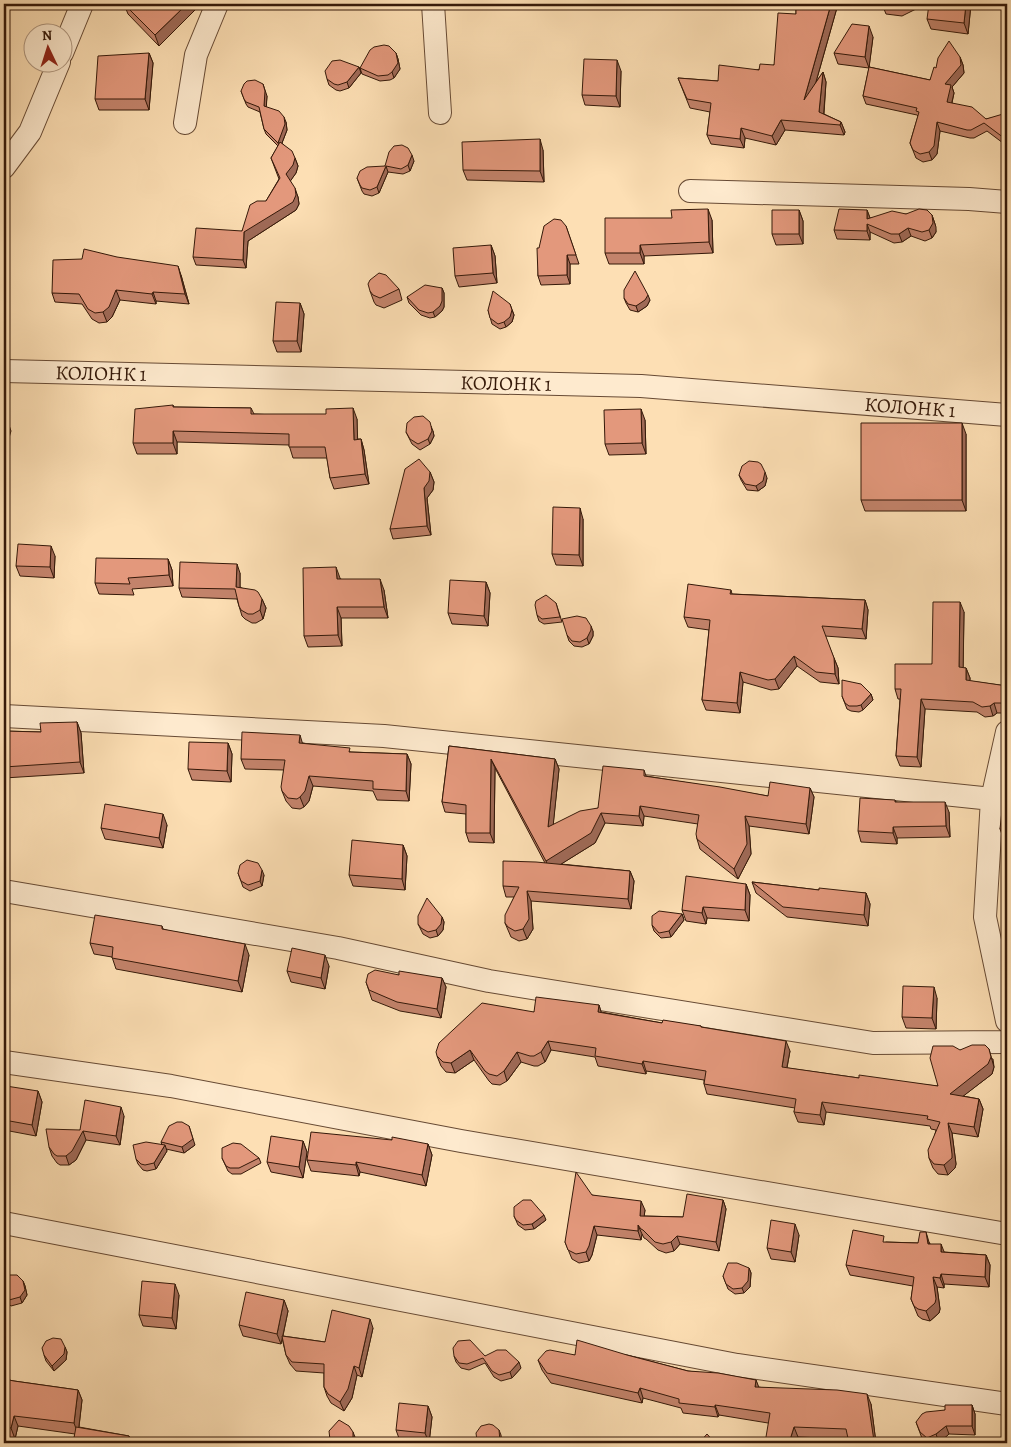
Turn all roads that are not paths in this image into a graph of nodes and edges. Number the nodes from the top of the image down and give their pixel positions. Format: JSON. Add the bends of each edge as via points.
{"nodes":[{"id":1,"x":82,"y":4,"type":"edge"},
{"id":2,"x":217,"y":4,"type":"edge"},
{"id":3,"x":433,"y":4,"type":"edge"},
{"id":4,"x":72,"y":28,"type":"edge"},
{"id":5,"x":54,"y":72,"type":"edge"},
{"id":6,"x":440,"y":113,"type":"dead end"},
{"id":7,"x":185,"y":124,"type":"dead end"},
{"id":8,"x":4,"y":167,"type":"edge"},
{"id":9,"x":690,"y":190,"type":"dead end"},
{"id":10,"x":1007,"y":202,"type":"edge"},
{"id":11,"x":4,"y":371,"type":"edge"},
{"id":12,"x":1007,"y":415,"type":"edge"},
{"id":13,"x":4,"y":716,"type":"edge"},
{"id":14,"x":1007,"y":732,"type":"edge"},
{"id":15,"x":992,"y":798,"type":"junction"},
{"id":16,"x":4,"y":891,"type":"edge"},
{"id":17,"x":1007,"y":1021,"type":"edge"},
{"id":18,"x":1007,"y":1042,"type":"edge"},
{"id":19,"x":4,"y":1062,"type":"edge"},
{"id":20,"x":4,"y":1223,"type":"edge"},
{"id":21,"x":1007,"y":1234,"type":"edge"},
{"id":22,"x":1007,"y":1404,"type":"edge"}],
"edges":[{"from":1,"to":4,"type":"street"},
{"from":2,"to":7,"type":"street","via":[[196,55]]},
{"from":3,"to":6,"type":"street"},
{"from":5,"to":8,"type":"street","via":[[30,132]]},
{"from":9,"to":10,"type":"street"},
{"from":11,"to":12,"type":"street","name":"КОЛОНК 1","via":[[640,386]]},
{"from":13,"to":15,"type":"street","via":[[384,736]]},
{"from":14,"to":15,"type":"street"},
{"from":15,"to":17,"type":"street","via":[[985,917]]},
{"from":16,"to":18,"type":"street","via":[[338,948],[490,981],[873,1043]]},
{"from":19,"to":21,"type":"street","via":[[171,1086],[461,1142]]},
{"from":20,"to":22,"type":"street","via":[[737,1365]]}]}
